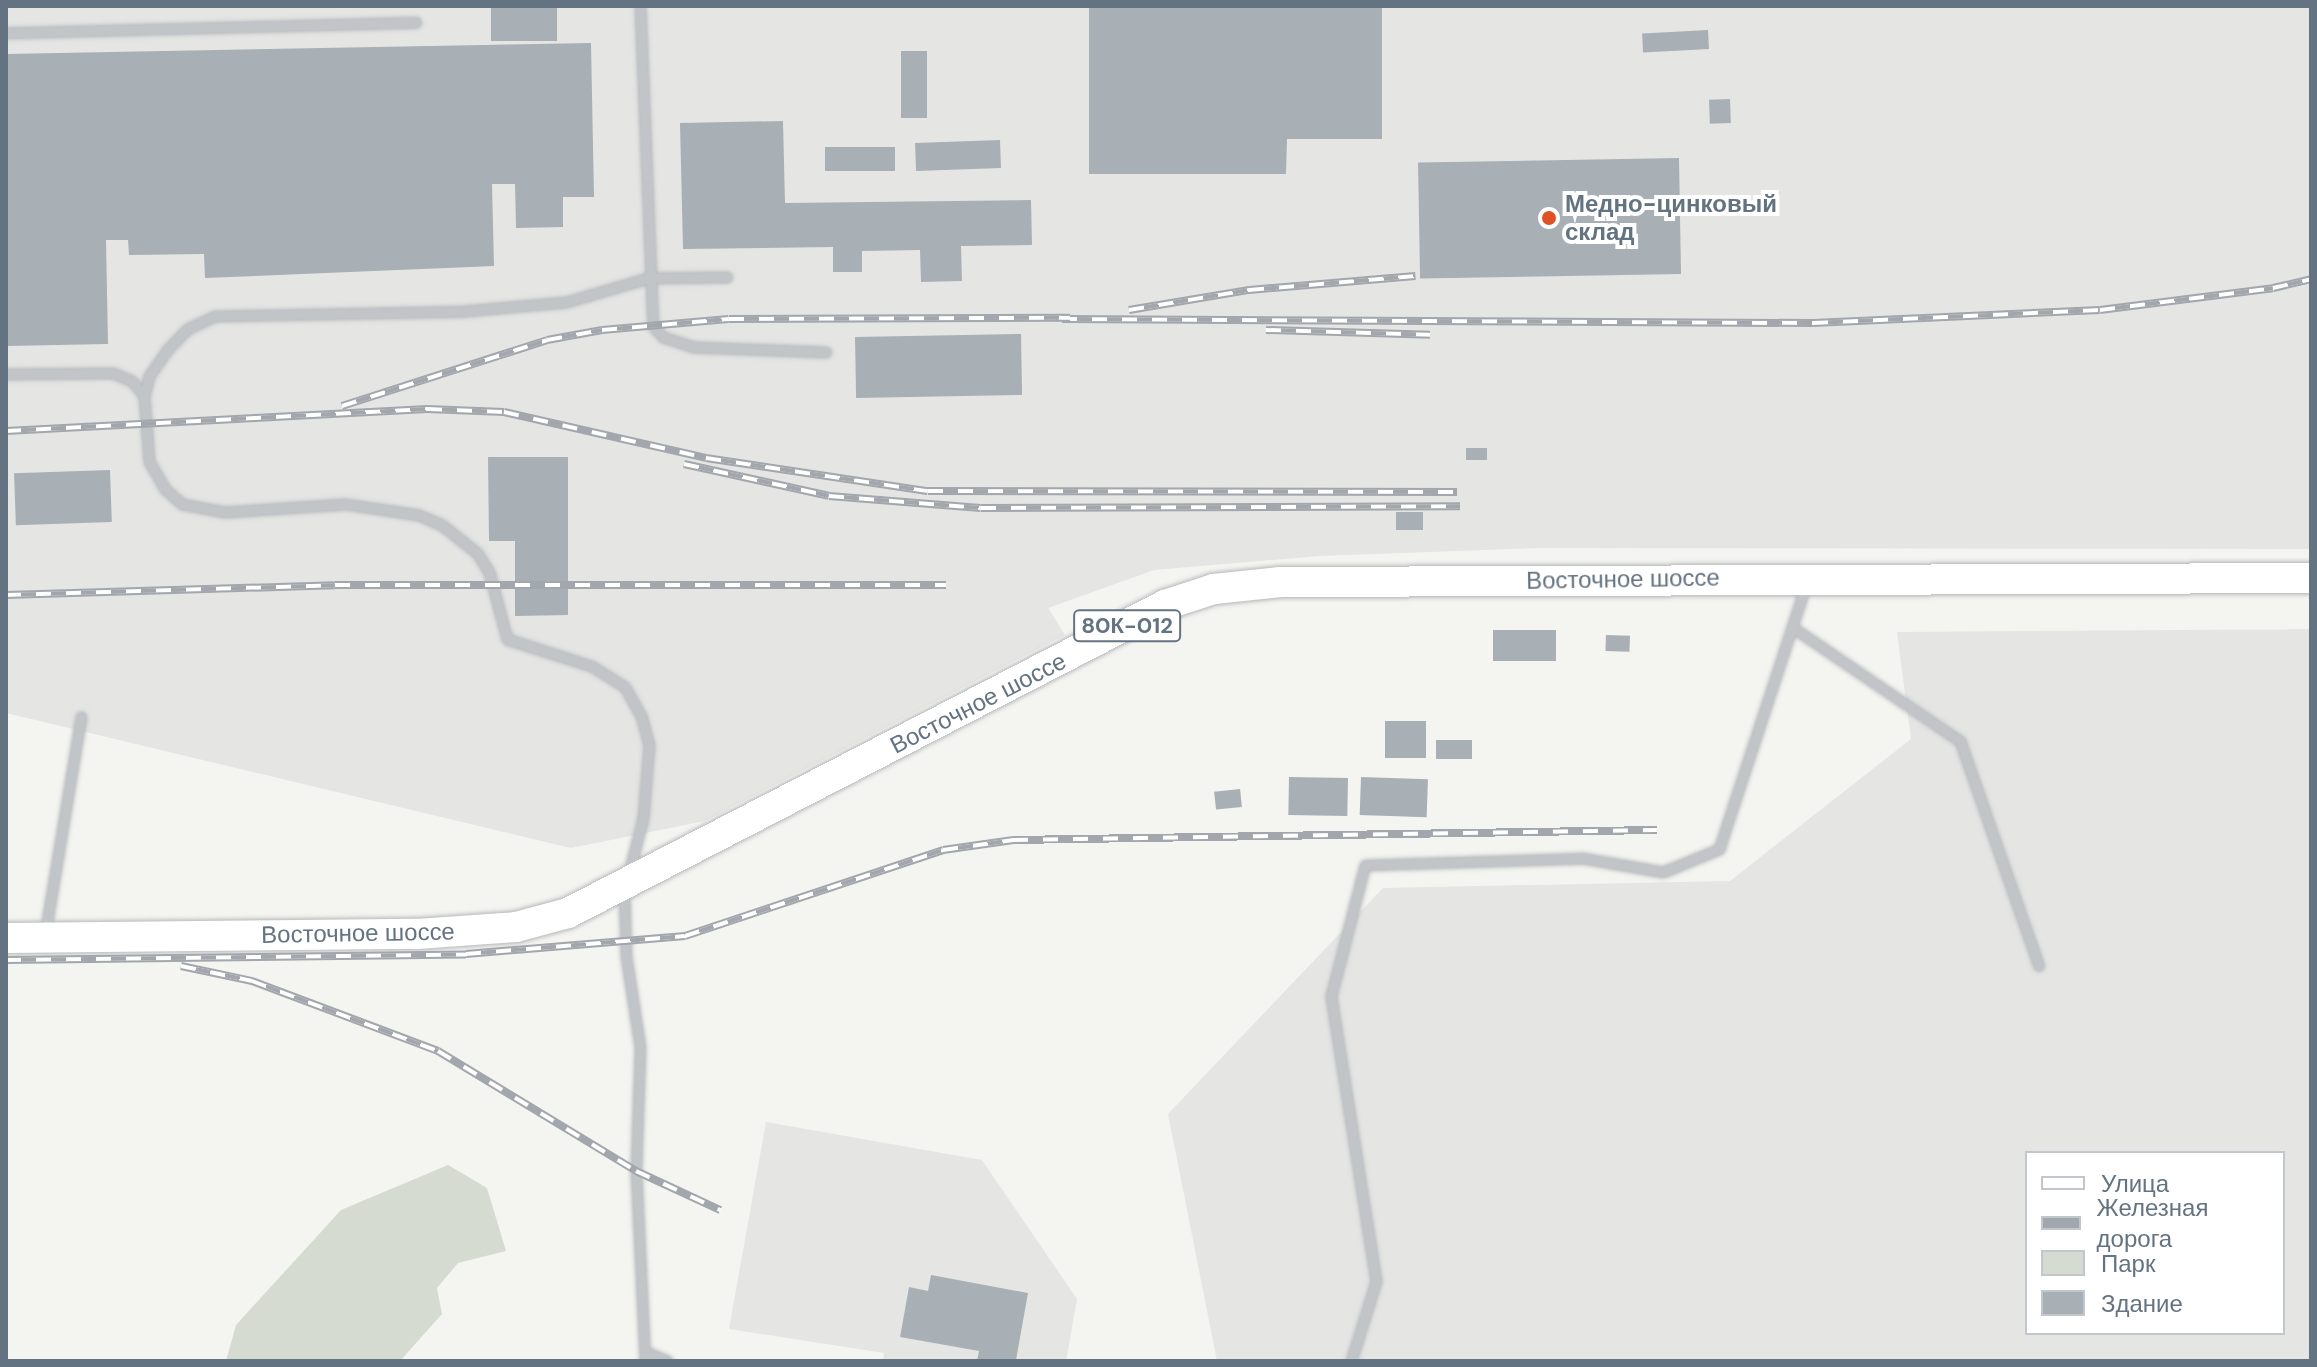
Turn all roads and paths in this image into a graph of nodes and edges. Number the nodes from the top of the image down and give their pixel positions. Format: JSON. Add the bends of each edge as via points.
{"nodes":[{"id":1,"x":640,"y":6,"type":"edge"},
{"id":2,"x":416,"y":22,"type":"dead end"},
{"id":3,"x":6,"y":33,"type":"edge"},
{"id":4,"x":727,"y":277,"type":"dead end"},
{"id":5,"x":648,"y":278,"type":"junction"},
{"id":6,"x":826,"y":352,"type":"dead end"},
{"id":7,"x":6,"y":374,"type":"edge"},
{"id":8,"x":144,"y":396,"type":"junction"},
{"id":9,"x":1809,"y":577,"type":"junction"},
{"id":10,"x":2311,"y":578,"type":"edge"},
{"id":11,"x":1792,"y":627,"type":"junction"},
{"id":12,"x":81,"y":717,"type":"dead end"},
{"id":13,"x":624,"y":883,"type":"junction"},
{"id":14,"x":6,"y":938,"type":"edge"},
{"id":15,"x":44,"y":938,"type":"junction"},
{"id":16,"x":2039,"y":966,"type":"dead end"},
{"id":17,"x":646,"y":1356,"type":"edge"},
{"id":18,"x":667,"y":1361,"type":"edge"},
{"id":19,"x":1351,"y":1361,"type":"edge"}],
"edges":[{"from":1,"to":5,"type":"lane"},
{"from":2,"to":3,"type":"lane"},
{"from":4,"to":5,"type":"lane"},
{"from":5,"to":6,"type":"lane","via":[[653,326],[663,337],[694,347]]},
{"from":5,"to":8,"type":"lane","via":[[566,302],[494,309],[215,316],[187,329],[167,350],[149,376]]},
{"from":7,"to":8,"type":"lane","via":[[113,373],[132,381]]},
{"from":8,"to":13,"type":"lane","via":[[149,461],[165,489],[182,504],[225,512],[345,504],[419,515],[442,525],[477,553],[489,572],[507,639],[591,666],[625,687],[649,745],[637,855]]},
{"from":9,"to":10,"type":"main road","name":"Восточное шоссе","number":"80К-012"},
{"from":9,"to":11,"type":"lane"},
{"from":9,"to":13,"type":"main road","name":"Восточное шоссе","number":"80К-012","via":[[1281,582],[1214,589],[1165,605]]},
{"from":11,"to":16,"type":"lane","via":[[1960,741]]},
{"from":11,"to":19,"type":"lane","via":[[1719,849],[1663,872],[1582,858],[1365,865],[1331,996],[1376,1281]]},
{"from":12,"to":15,"type":"lane"},
{"from":13,"to":15,"type":"main road","name":"Восточное шоссе","number":"80К-012","via":[[568,913],[516,927],[417,934]]},
{"from":13,"to":17,"type":"lane","via":[[626,956],[640,1048],[636,1171]]},
{"from":14,"to":15,"type":"main road","name":"Восточное шоссе","number":"80К-012"},
{"from":17,"to":18,"type":"lane"}]}
